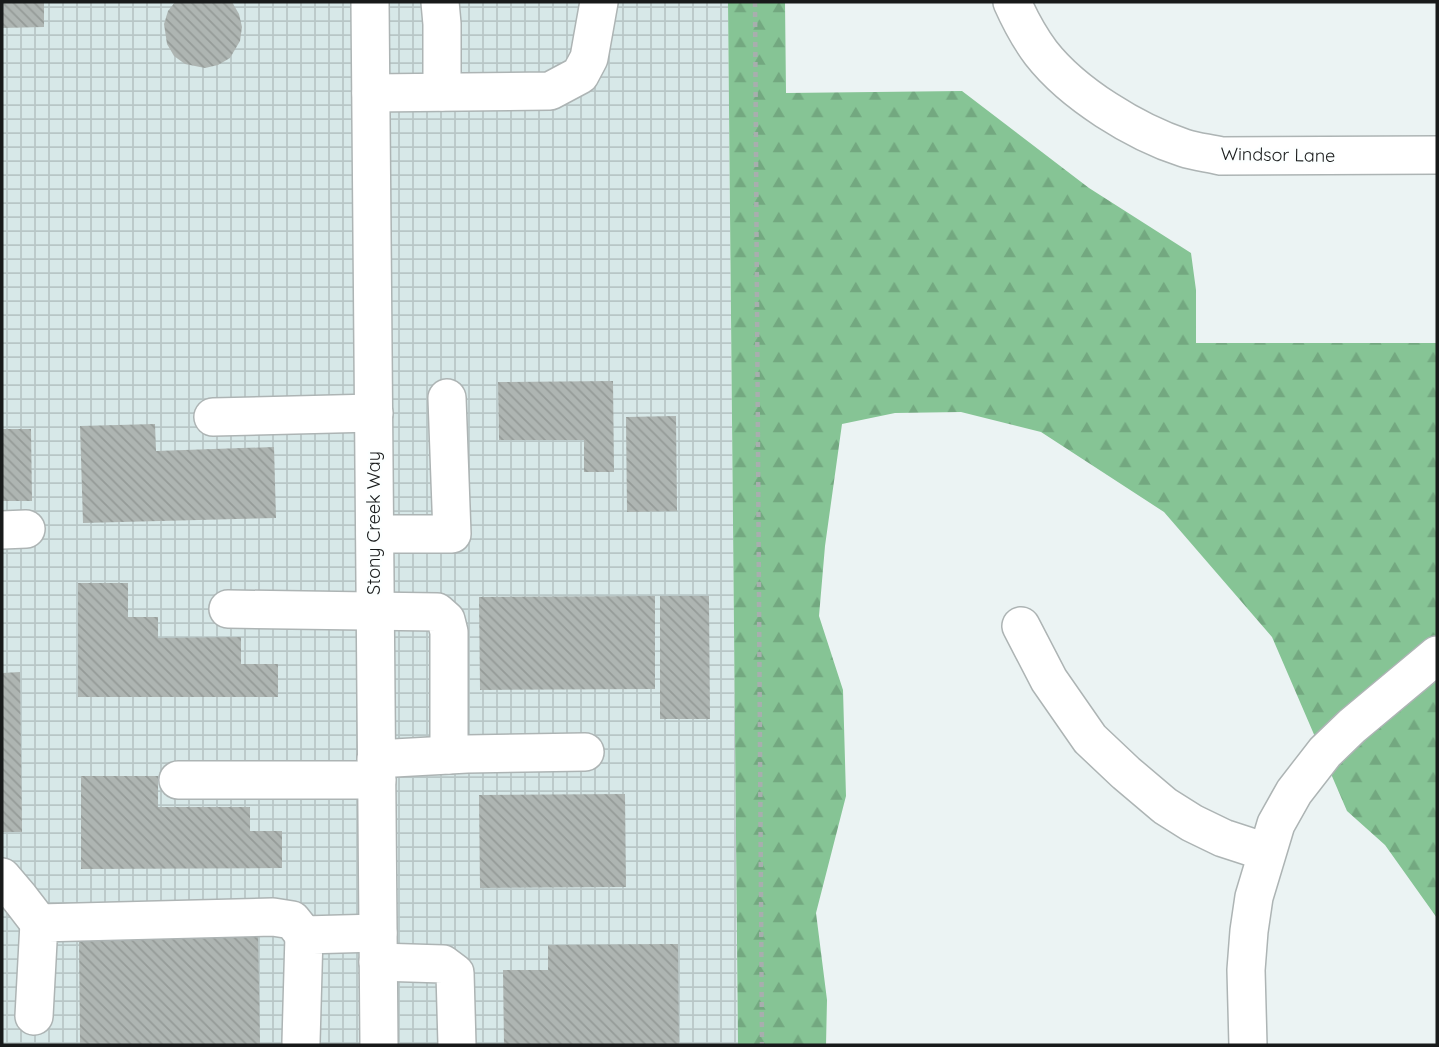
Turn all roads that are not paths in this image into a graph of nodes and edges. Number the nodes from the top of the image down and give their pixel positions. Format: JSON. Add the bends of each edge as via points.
{"nodes":[{"id":1,"x":370,"y":2,"type":"edge"},
{"id":2,"x":440,"y":2,"type":"edge"},
{"id":3,"x":599,"y":2,"type":"edge"},
{"id":4,"x":1012,"y":2,"type":"edge"},
{"id":5,"x":442,"y":92,"type":"junction"},
{"id":6,"x":371,"y":93,"type":"junction"},
{"id":7,"x":1437,"y":155,"type":"edge"},
{"id":8,"x":447,"y":398,"type":"dead end"},
{"id":9,"x":374,"y":413,"type":"junction"},
{"id":10,"x":213,"y":417,"type":"dead end"},
{"id":11,"x":374,"y":534,"type":"junction"},
{"id":12,"x":228,"y":609,"type":"dead end"},
{"id":13,"x":375,"y":612,"type":"junction"},
{"id":14,"x":1021,"y":626,"type":"dead end"},
{"id":15,"x":1437,"y":655,"type":"edge"},
{"id":16,"x":585,"y":751,"type":"dead end"},
{"id":17,"x":449,"y":755,"type":"junction"},
{"id":18,"x":376,"y":770,"type":"junction"},
{"id":19,"x":178,"y":780,"type":"dead end"},
{"id":20,"x":1266,"y":852,"type":"junction"},
{"id":21,"x":2,"y":877,"type":"edge"},
{"id":22,"x":39,"y":923,"type":"junction"},
{"id":23,"x":304,"y":935,"type":"junction"},
{"id":24,"x":378,"y":948,"type":"junction"},
{"id":25,"x":34,"y":1016,"type":"dead end"},
{"id":26,"x":301,"y":1042,"type":"dead end"},
{"id":27,"x":379,"y":1045,"type":"edge"},
{"id":28,"x":457,"y":1045,"type":"edge"},
{"id":29,"x":1248,"y":1045,"type":"edge"}],
"edges":[{"from":1,"to":6,"type":"street","name":"Stony Creek Way"},
{"from":2,"to":5,"type":"street"},
{"from":3,"to":5,"type":"street","via":[[589,58],[580,75],[550,91]]},
{"from":4,"to":7,"type":"street","name":"Windsor Lane","via":[[1042,54],[1071,83],[1117,118],[1161,140],[1221,156]]},
{"from":5,"to":6,"type":"street"},
{"from":6,"to":9,"type":"street","name":"Stony Creek Way"},
{"from":8,"to":11,"type":"street","via":[[452,534]]},
{"from":9,"to":10,"type":"street"},
{"from":9,"to":11,"type":"street","name":"Stony Creek Way"},
{"from":11,"to":13,"type":"street","name":"Stony Creek Way"},
{"from":12,"to":13,"type":"street"},
{"from":13,"to":17,"type":"street","via":[[437,612],[446,620]]},
{"from":13,"to":18,"type":"street","name":"Stony Creek Way"},
{"from":14,"to":20,"type":"street","via":[[1049,680],[1090,739],[1126,773],[1192,823]]},
{"from":15,"to":20,"type":"street","via":[[1325,752],[1294,792]]},
{"from":16,"to":17,"type":"street"},
{"from":17,"to":18,"type":"street"},
{"from":18,"to":19,"type":"street"},
{"from":18,"to":24,"type":"street","name":"Stony Creek Way"},
{"from":20,"to":29,"type":"street","via":[[1249,931]]},
{"from":21,"to":22,"type":"street"},
{"from":22,"to":23,"type":"street","via":[[272,917],[292,920]]},
{"from":22,"to":25,"type":"street"},
{"from":23,"to":24,"type":"street"},
{"from":23,"to":26,"type":"street"},
{"from":24,"to":27,"type":"street","name":"Stony Creek Way"},
{"from":24,"to":28,"type":"street","via":[[443,964],[455,973]]}]}
